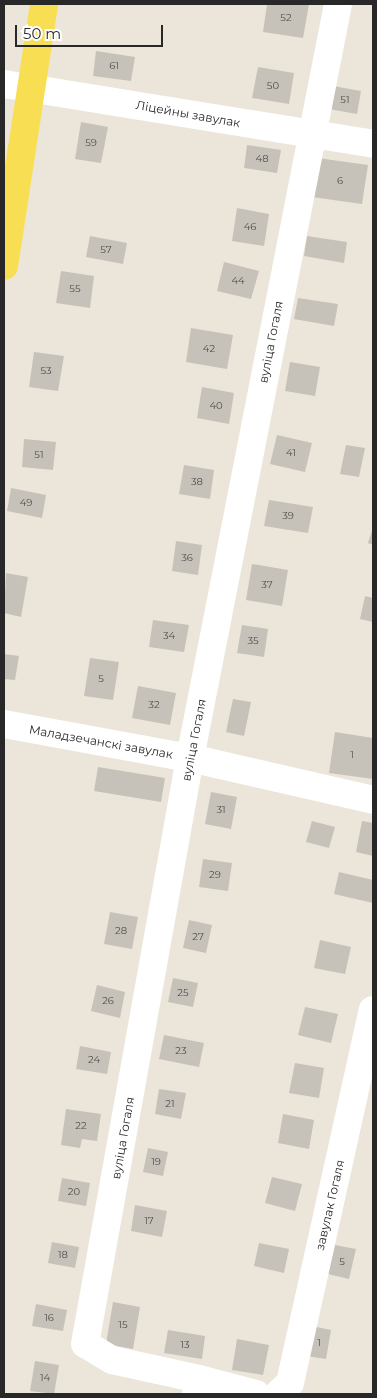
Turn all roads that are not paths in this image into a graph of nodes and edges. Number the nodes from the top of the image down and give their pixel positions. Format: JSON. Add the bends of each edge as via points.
{"nodes":[{"id":1,"x":44,"y":4,"type":"edge"},
{"id":2,"x":338,"y":4,"type":"edge"},
{"id":3,"x":4,"y":84,"type":"edge"},
{"id":4,"x":31,"y":87,"type":"junction"},
{"id":5,"x":311,"y":135,"type":"junction"},
{"id":6,"x":373,"y":144,"type":"edge"},
{"id":7,"x":4,"y":266,"type":"edge"},
{"id":8,"x":4,"y":724,"type":"edge"},
{"id":9,"x":190,"y":758,"type":"junction"},
{"id":10,"x":373,"y":800,"type":"edge"},
{"id":11,"x":373,"y":1010,"type":"edge"},
{"id":12,"x":197,"y":1387,"type":"edge"},
{"id":13,"x":256,"y":1394,"type":"edge"},
{"id":14,"x":278,"y":1394,"type":"edge"}],
"edges":[{"from":1,"to":4,"type":"main road"},
{"from":2,"to":5,"type":"street","name":"вуліца Гогаля"},
{"from":3,"to":4,"type":"street","name":"Ліцейны завулак"},
{"from":4,"to":5,"type":"street","name":"Ліцейны завулак"},
{"from":4,"to":7,"type":"main road"},
{"from":5,"to":6,"type":"street","name":"Ліцейны завулак"},
{"from":5,"to":9,"type":"street","name":"вуліца Гогаля"},
{"from":8,"to":9,"type":"street","name":"Маладзечанскі завулак"},
{"from":9,"to":10,"type":"street","name":"Маладзечанскі завулак"},
{"from":9,"to":12,"type":"street","name":"вуліца Гогаля","via":[[86,1344],[112,1360]]},
{"from":11,"to":14,"type":"street","name":"завулак Гогаля","via":[[290,1383]]},
{"from":12,"to":13,"type":"street"}]}
